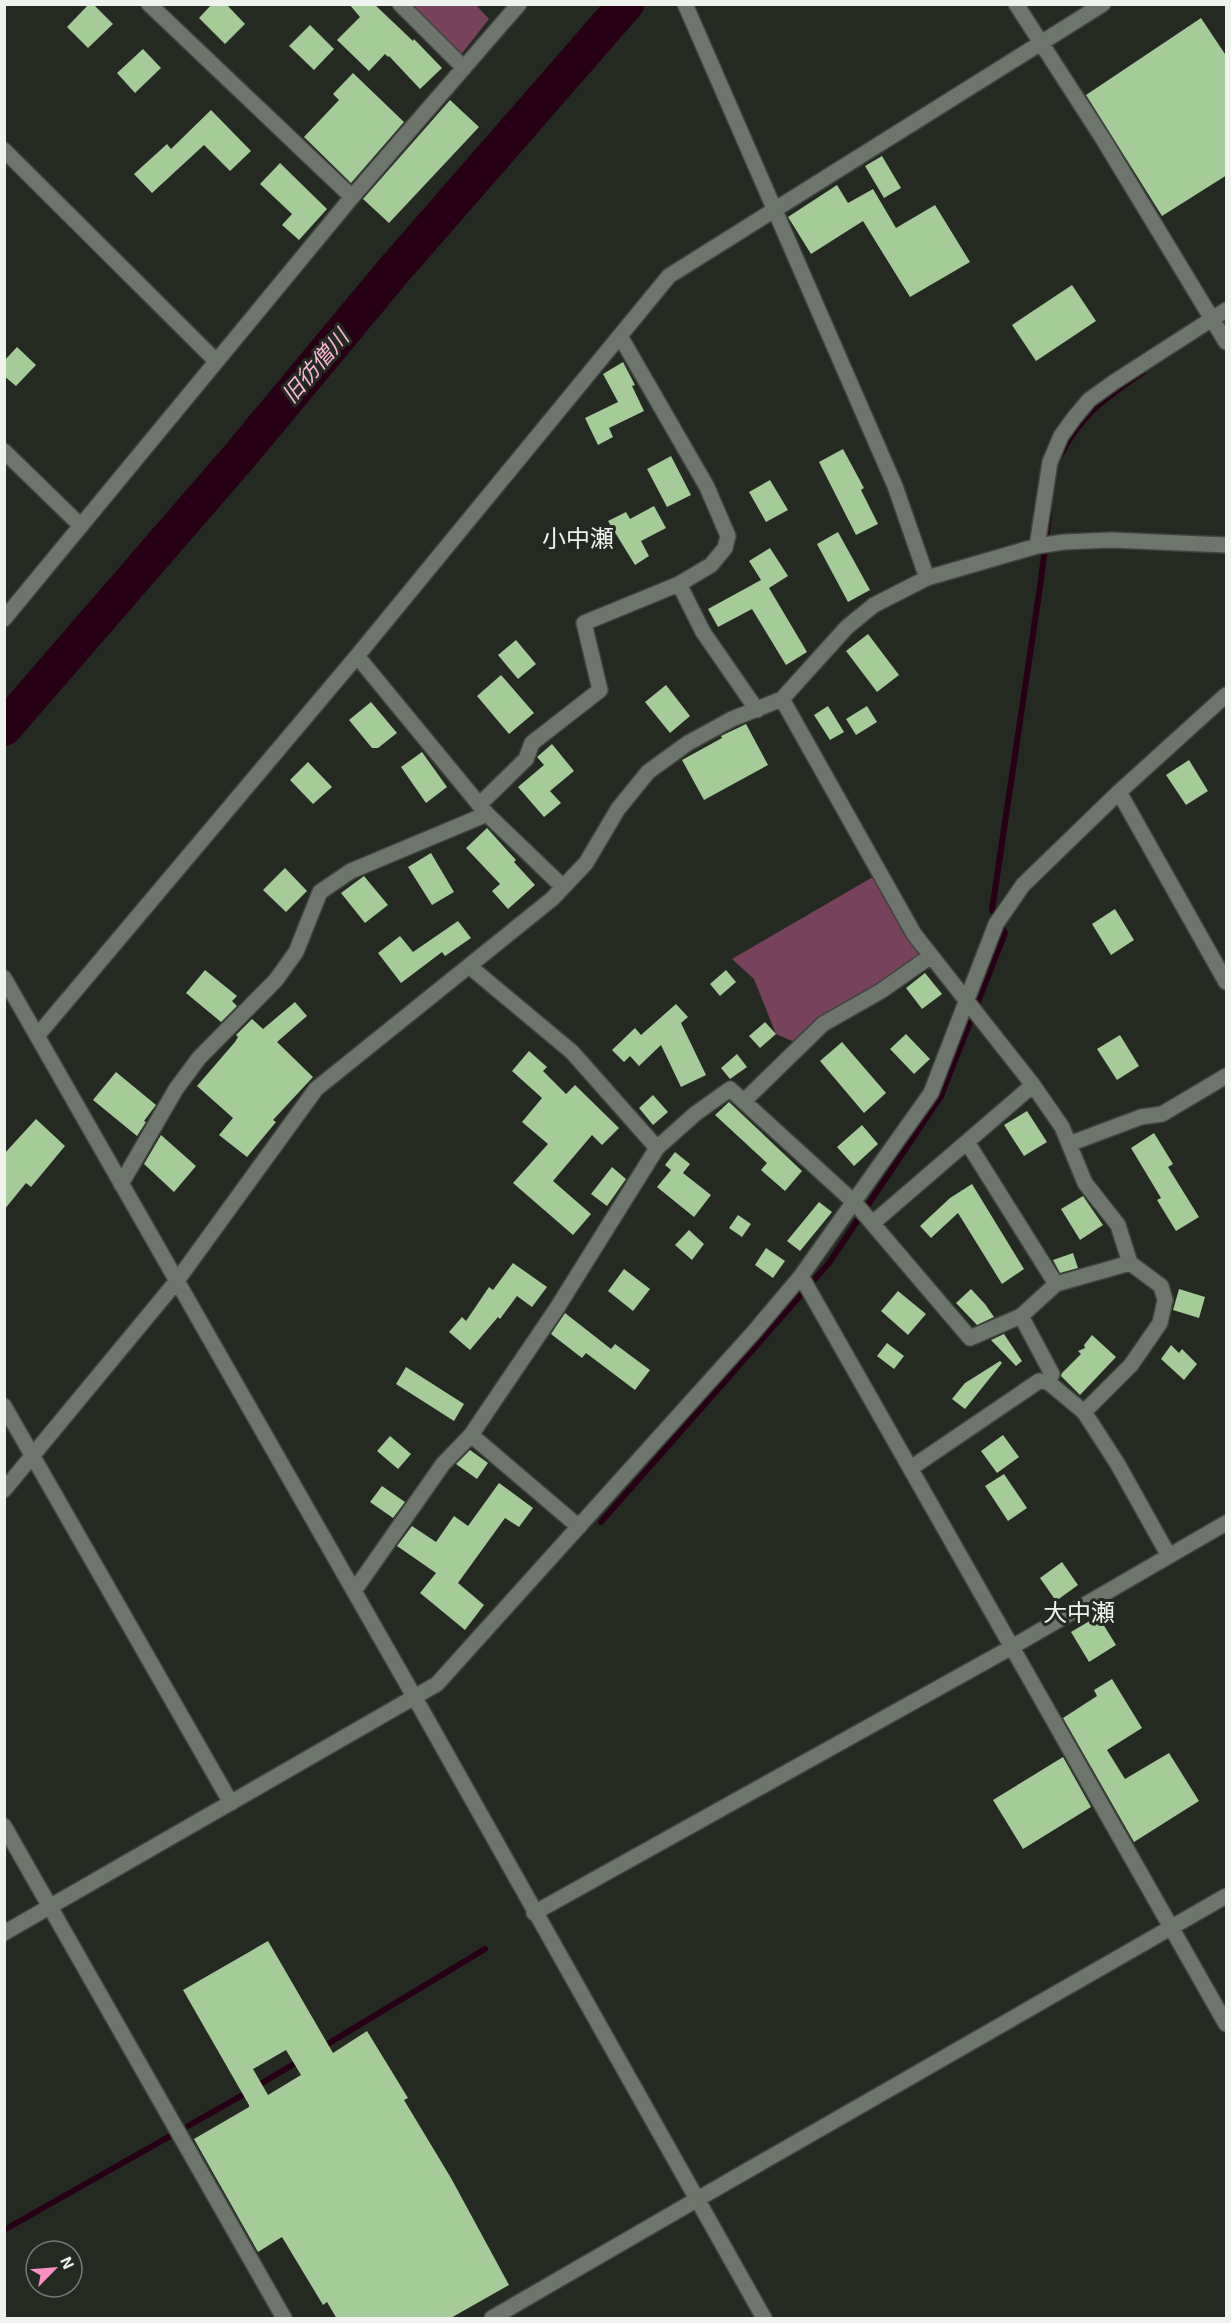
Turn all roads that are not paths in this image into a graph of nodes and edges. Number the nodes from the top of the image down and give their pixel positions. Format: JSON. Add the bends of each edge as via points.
{"nodes":[{"id":1,"x":149,"y":4,"type":"edge"},
{"id":2,"x":400,"y":4,"type":"edge"},
{"id":3,"x":519,"y":4,"type":"edge"},
{"id":4,"x":685,"y":4,"type":"edge"},
{"id":5,"x":1016,"y":4,"type":"edge"},
{"id":6,"x":1102,"y":4,"type":"edge"},
{"id":7,"x":1040,"y":45,"type":"junction"},
{"id":8,"x":464,"y":68,"type":"junction"},
{"id":9,"x":4,"y":150,"type":"edge"},
{"id":10,"x":352,"y":197,"type":"junction"},
{"id":11,"x":774,"y":210,"type":"junction"},
{"id":12,"x":1227,"y":310,"type":"edge"},
{"id":13,"x":1212,"y":319,"type":"junction"},
{"id":14,"x":620,"y":336,"type":"junction"},
{"id":15,"x":1227,"y":342,"type":"edge"},
{"id":16,"x":216,"y":361,"type":"junction"},
{"id":17,"x":4,"y":451,"type":"edge"},
{"id":18,"x":81,"y":526,"type":"junction"},
{"id":19,"x":1227,"y":545,"type":"edge"},
{"id":20,"x":1036,"y":546,"type":"junction"},
{"id":21,"x":927,"y":578,"type":"junction"},
{"id":22,"x":679,"y":584,"type":"junction"},
{"id":23,"x":4,"y":619,"type":"edge"},
{"id":24,"x":357,"y":656,"type":"junction"},
{"id":25,"x":1227,"y":694,"type":"edge"},
{"id":26,"x":782,"y":699,"type":"junction"},
{"id":27,"x":757,"y":710,"type":"junction"},
{"id":28,"x":1119,"y":792,"type":"junction"},
{"id":29,"x":483,"y":809,"type":"junction"},
{"id":30,"x":563,"y":887,"type":"junction"},
{"id":31,"x":931,"y":956,"type":"junction"},
{"id":32,"x":469,"y":966,"type":"junction"},
{"id":33,"x":4,"y":978,"type":"edge"},
{"id":34,"x":1227,"y":982,"type":"edge"},
{"id":35,"x":966,"y":1002,"type":"junction"},
{"id":36,"x":37,"y":1036,"type":"junction"},
{"id":37,"x":1227,"y":1076,"type":"edge"},
{"id":38,"x":1033,"y":1085,"type":"junction"},
{"id":39,"x":744,"y":1101,"type":"junction"},
{"id":40,"x":967,"y":1142,"type":"junction"},
{"id":41,"x":1069,"y":1144,"type":"junction"},
{"id":42,"x":657,"y":1148,"type":"junction"},
{"id":43,"x":121,"y":1184,"type":"junction"},
{"id":44,"x":855,"y":1203,"type":"junction"},
{"id":45,"x":874,"y":1222,"type":"junction"},
{"id":46,"x":1130,"y":1263,"type":"junction"},
{"id":47,"x":801,"y":1276,"type":"junction"},
{"id":48,"x":176,"y":1282,"type":"junction"},
{"id":49,"x":1056,"y":1284,"type":"junction"},
{"id":50,"x":1021,"y":1316,"type":"junction"},
{"id":51,"x":1048,"y":1382,"type":"junction"},
{"id":52,"x":4,"y":1406,"type":"edge"},
{"id":53,"x":1084,"y":1412,"type":"junction"},
{"id":54,"x":471,"y":1435,"type":"junction"},
{"id":55,"x":33,"y":1456,"type":"junction"},
{"id":56,"x":911,"y":1468,"type":"junction"},
{"id":57,"x":4,"y":1491,"type":"edge"},
{"id":58,"x":1227,"y":1523,"type":"edge"},
{"id":59,"x":579,"y":1527,"type":"junction"},
{"id":60,"x":1169,"y":1556,"type":"junction"},
{"id":61,"x":354,"y":1591,"type":"junction"},
{"id":62,"x":1012,"y":1647,"type":"junction"},
{"id":63,"x":415,"y":1698,"type":"junction"},
{"id":64,"x":231,"y":1803,"type":"junction"},
{"id":65,"x":4,"y":1826,"type":"edge"},
{"id":66,"x":1227,"y":1896,"type":"edge"},
{"id":67,"x":51,"y":1906,"type":"junction"},
{"id":68,"x":534,"y":1913,"type":"junction"},
{"id":69,"x":1172,"y":1927,"type":"junction"},
{"id":70,"x":4,"y":1933,"type":"edge"},
{"id":71,"x":1227,"y":2024,"type":"edge"},
{"id":72,"x":696,"y":2200,"type":"junction"},
{"id":73,"x":284,"y":2319,"type":"edge"},
{"id":74,"x":492,"y":2319,"type":"edge"},
{"id":75,"x":764,"y":2319,"type":"edge"}],
"edges":[{"from":1,"to":10,"type":"street"},
{"from":2,"to":8,"type":"street"},
{"from":3,"to":8,"type":"street"},
{"from":4,"to":11,"type":"street"},
{"from":5,"to":7,"type":"street"},
{"from":6,"to":7,"type":"street"},
{"from":7,"to":11,"type":"street"},
{"from":7,"to":13,"type":"street","via":[[1103,139]]},
{"from":8,"to":10,"type":"street"},
{"from":9,"to":16,"type":"street"},
{"from":10,"to":16,"type":"street"},
{"from":11,"to":14,"type":"street","via":[[669,276]]},
{"from":11,"to":21,"type":"street","via":[[895,486]]},
{"from":12,"to":13,"type":"street"},
{"from":13,"to":15,"type":"street"},
{"from":13,"to":20,"type":"street","via":[[1114,382],[1089,400],[1074,418],[1050,462]]},
{"from":14,"to":22,"type":"street","via":[[707,487],[728,536],[725,548],[711,565]]},
{"from":14,"to":24,"type":"street"},
{"from":16,"to":18,"type":"street"},
{"from":17,"to":18,"type":"street"},
{"from":18,"to":23,"type":"street"},
{"from":19,"to":20,"type":"street","via":[[1111,540]]},
{"from":20,"to":21,"type":"street"},
{"from":21,"to":26,"type":"street","via":[[874,605],[847,627]]},
{"from":22,"to":27,"type":"street","via":[[704,632]]},
{"from":22,"to":29,"type":"street","via":[[584,623],[600,690],[532,743],[526,759]]},
{"from":24,"to":29,"type":"street"},
{"from":24,"to":36,"type":"street"},
{"from":25,"to":28,"type":"street"},
{"from":26,"to":27,"type":"street"},
{"from":26,"to":31,"type":"street","via":[[914,934]]},
{"from":27,"to":30,"type":"street","via":[[688,742],[648,772],[618,809],[586,863]]},
{"from":28,"to":34,"type":"street"},
{"from":28,"to":35,"type":"street","via":[[1023,885],[996,924]]},
{"from":29,"to":30,"type":"street"},
{"from":29,"to":43,"type":"street","via":[[351,871],[320,892],[296,952],[276,980],[199,1058],[176,1089]]},
{"from":30,"to":32,"type":"street"},
{"from":31,"to":35,"type":"street"},
{"from":31,"to":39,"type":"street","via":[[823,1024]]},
{"from":32,"to":42,"type":"street","via":[[572,1052]]},
{"from":32,"to":48,"type":"street","via":[[316,1089]]},
{"from":33,"to":36,"type":"street"},
{"from":35,"to":38,"type":"street"},
{"from":35,"to":44,"type":"street","via":[[931,1093]]},
{"from":36,"to":43,"type":"street"},
{"from":37,"to":41,"type":"street","via":[[1162,1114],[1141,1117]]},
{"from":38,"to":40,"type":"street"},
{"from":38,"to":41,"type":"street"},
{"from":39,"to":42,"type":"street","via":[[730,1089]]},
{"from":39,"to":44,"type":"street"},
{"from":40,"to":45,"type":"street"},
{"from":40,"to":49,"type":"street"},
{"from":41,"to":46,"type":"street","via":[[1084,1183],[1118,1225]]},
{"from":42,"to":54,"type":"street","via":[[557,1308]]},
{"from":43,"to":48,"type":"street"},
{"from":44,"to":45,"type":"street"},
{"from":44,"to":47,"type":"street"},
{"from":45,"to":50,"type":"street","via":[[970,1338]]},
{"from":46,"to":49,"type":"street"},
{"from":46,"to":53,"type":"street","via":[[1161,1286],[1165,1300],[1160,1323],[1131,1365]]},
{"from":47,"to":56,"type":"street"},
{"from":47,"to":59,"type":"street"},
{"from":48,"to":55,"type":"street"},
{"from":48,"to":61,"type":"street"},
{"from":49,"to":50,"type":"street"},
{"from":50,"to":51,"type":"street","via":[[1052,1374]]},
{"from":51,"to":53,"type":"street"},
{"from":51,"to":56,"type":"street","via":[[1039,1381]]},
{"from":52,"to":55,"type":"street"},
{"from":53,"to":60,"type":"street"},
{"from":54,"to":59,"type":"street"},
{"from":54,"to":61,"type":"street","via":[[443,1464]]},
{"from":55,"to":57,"type":"street"},
{"from":55,"to":64,"type":"street"},
{"from":56,"to":62,"type":"street"},
{"from":58,"to":60,"type":"street"},
{"from":59,"to":63,"type":"street","via":[[437,1684]]},
{"from":60,"to":62,"type":"street"},
{"from":61,"to":63,"type":"street"},
{"from":62,"to":68,"type":"street"},
{"from":62,"to":69,"type":"street"},
{"from":63,"to":64,"type":"street"},
{"from":63,"to":68,"type":"street"},
{"from":64,"to":67,"type":"street"},
{"from":65,"to":67,"type":"street"},
{"from":66,"to":69,"type":"street"},
{"from":67,"to":70,"type":"street"},
{"from":67,"to":73,"type":"street"},
{"from":68,"to":72,"type":"street"},
{"from":69,"to":71,"type":"street"},
{"from":69,"to":72,"type":"street"},
{"from":72,"to":74,"type":"street"},
{"from":72,"to":75,"type":"street"}]}
